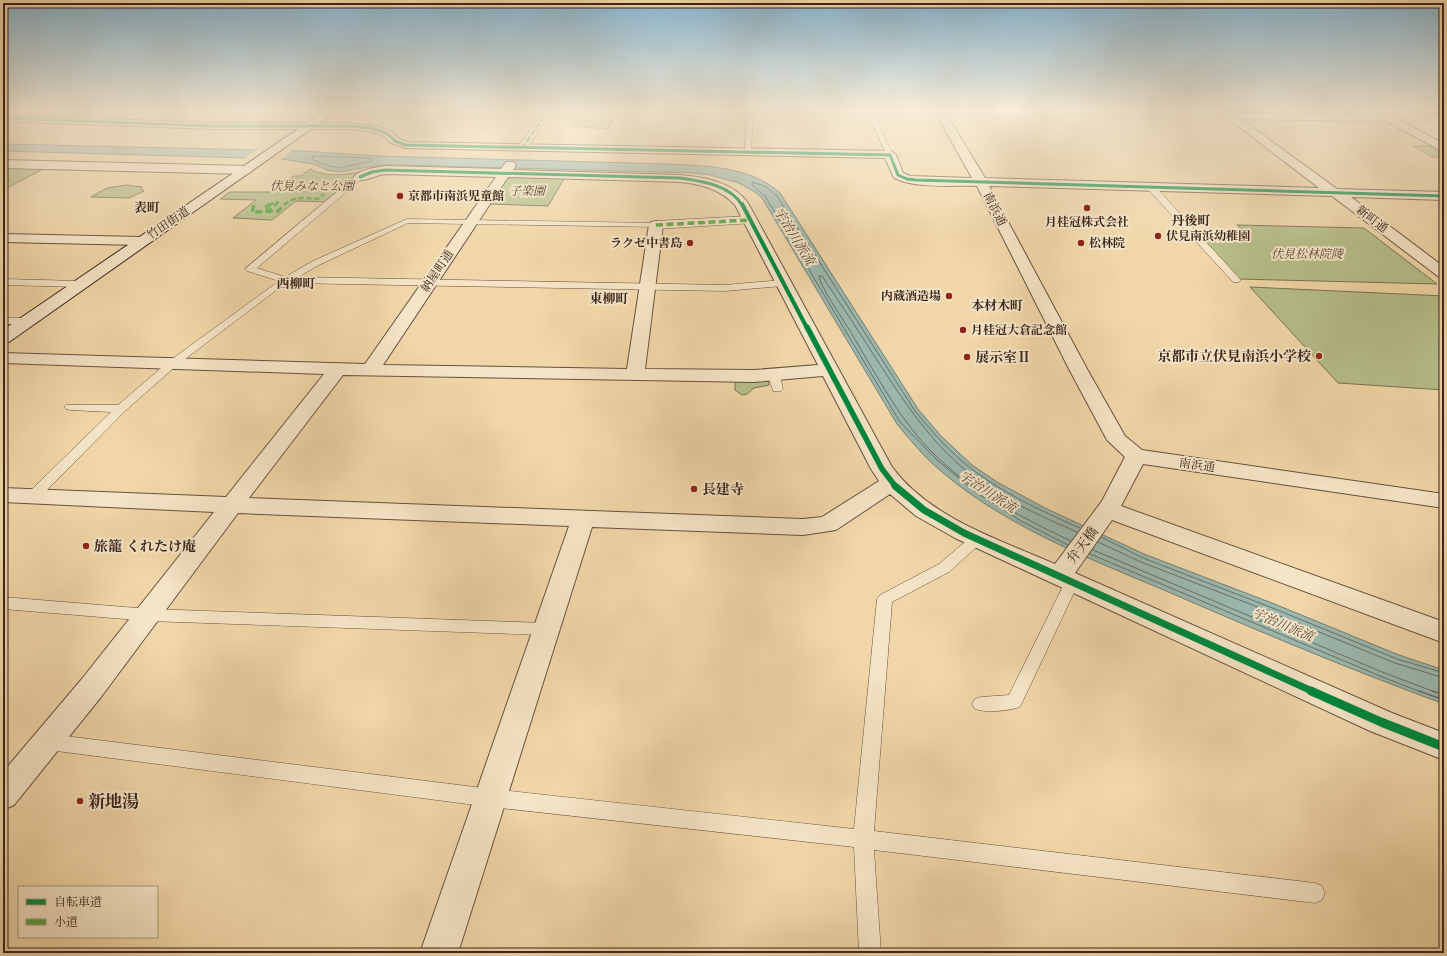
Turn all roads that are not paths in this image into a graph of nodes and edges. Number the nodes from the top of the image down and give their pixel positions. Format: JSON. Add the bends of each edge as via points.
{"nodes":[{"id":1,"x":268,"y":155,"type":"edge"},
{"id":2,"x":517,"y":155,"type":"edge"},
{"id":3,"x":872,"y":155,"type":"edge"},
{"id":4,"x":890,"y":155,"type":"joint"},
{"id":5,"x":965,"y":155,"type":"edge"},
{"id":6,"x":1282,"y":155,"type":"edge"},
{"id":7,"x":3,"y":164,"type":"edge"},
{"id":8,"x":249,"y":168,"type":"junction"},
{"id":9,"x":505,"y":172,"type":"junction"},
{"id":10,"x":360,"y":177,"type":"joint"},
{"id":11,"x":981,"y":182,"type":"junction"},
{"id":12,"x":1150,"y":186,"type":"junction"},
{"id":13,"x":1338,"y":193,"type":"junction"},
{"id":14,"x":1444,"y":196,"type":"edge"},
{"id":15,"x":750,"y":220,"type":"junction"},
{"id":16,"x":471,"y":222,"type":"junction"},
{"id":17,"x":656,"y":225,"type":"junction"},
{"id":18,"x":3,"y":238,"type":"edge"},
{"id":19,"x":142,"y":241,"type":"junction"},
{"id":20,"x":1444,"y":274,"type":"edge"},
{"id":21,"x":285,"y":280,"type":"junction"},
{"id":22,"x":1236,"y":280,"type":"dead end"},
{"id":23,"x":3,"y":282,"type":"edge"},
{"id":24,"x":782,"y":283,"type":"junction"},
{"id":25,"x":80,"y":284,"type":"junction"},
{"id":26,"x":428,"y":284,"type":"junction"},
{"id":27,"x":646,"y":287,"type":"junction"},
{"id":28,"x":3,"y":321,"type":"edge"},
{"id":29,"x":27,"y":321,"type":"junction"},
{"id":30,"x":3,"y":338,"type":"edge"},
{"id":31,"x":3,"y":358,"type":"edge"},
{"id":32,"x":172,"y":364,"type":"junction"},
{"id":33,"x":338,"y":369,"type":"junction"},
{"id":34,"x":370,"y":370,"type":"junction"},
{"id":35,"x":829,"y":370,"type":"junction"},
{"id":36,"x":635,"y":376,"type":"junction"},
{"id":37,"x":70,"y":407,"type":"dead end"},
{"id":38,"x":121,"y":409,"type":"junction"},
{"id":39,"x":1136,"y":456,"type":"junction"},
{"id":40,"x":891,"y":483,"type":"junction"},
{"id":41,"x":3,"y":495,"type":"edge"},
{"id":42,"x":34,"y":495,"type":"junction"},
{"id":43,"x":1444,"y":501,"type":"edge"},
{"id":44,"x":231,"y":505,"type":"junction"},
{"id":45,"x":1107,"y":512,"type":"junction"},
{"id":46,"x":582,"y":519,"type":"junction"},
{"id":47,"x":977,"y":539,"type":"junction"},
{"id":48,"x":1065,"y":579,"type":"junction"},
{"id":49,"x":3,"y":603,"type":"edge"},
{"id":50,"x":149,"y":615,"type":"junction"},
{"id":51,"x":546,"y":629,"type":"junction"},
{"id":52,"x":1444,"y":633,"type":"edge"},
{"id":53,"x":981,"y":704,"type":"dead end"},
{"id":54,"x":49,"y":742,"type":"junction"},
{"id":55,"x":1444,"y":748,"type":"edge"},
{"id":56,"x":3,"y":795,"type":"edge"},
{"id":57,"x":491,"y":798,"type":"junction"},
{"id":58,"x":863,"y":839,"type":"junction"},
{"id":59,"x":1315,"y":893,"type":"dead end"},
{"id":60,"x":439,"y":953,"type":"edge"},
{"id":61,"x":870,"y":953,"type":"edge"}],
"edges":[{"from":1,"to":8,"type":"street","name":"竹田街道"},
{"from":2,"to":9,"type":"street","name":"納屋町通"},
{"from":3,"to":4,"type":"street"},
{"from":4,"to":11,"type":"street","name":"南浜通","via":[[898,175],[903,178]]},
{"from":5,"to":11,"type":"street"},
{"from":6,"to":13,"type":"street","name":"新町通","via":[[1328,189]]},
{"from":7,"to":8,"type":"street"},
{"from":8,"to":19,"type":"street","name":"竹田街道"},
{"from":9,"to":10,"type":"street","via":[[385,170]]},
{"from":9,"to":15,"type":"street","via":[[659,177],[697,181],[716,186],[731,194],[741,203]]},
{"from":9,"to":16,"type":"street","name":"納屋町通"},
{"from":10,"to":21,"type":"lane","via":[[250,270]]},
{"from":11,"to":12,"type":"street"},
{"from":11,"to":39,"type":"street","name":"南浜通","via":[[1078,369],[1118,440]]},
{"from":12,"to":13,"type":"street"},
{"from":12,"to":22,"type":"lane"},
{"from":13,"to":14,"type":"street"},
{"from":13,"to":20,"type":"street","name":"新町通"},
{"from":15,"to":17,"type":"street"},
{"from":15,"to":24,"type":"street"},
{"from":16,"to":17,"type":"lane"},
{"from":16,"to":21,"type":"lane","via":[[407,221],[326,257]]},
{"from":16,"to":26,"type":"street","name":"納屋町通"},
{"from":17,"to":27,"type":"street"},
{"from":18,"to":19,"type":"street"},
{"from":19,"to":25,"type":"street","name":"竹田街道"},
{"from":21,"to":26,"type":"lane"},
{"from":21,"to":32,"type":"lane"},
{"from":23,"to":25,"type":"lane"},
{"from":24,"to":27,"type":"lane","via":[[725,288]]},
{"from":24,"to":35,"type":"street"},
{"from":25,"to":29,"type":"street","name":"竹田街道"},
{"from":26,"to":27,"type":"lane"},
{"from":26,"to":34,"type":"street","name":"納屋町通"},
{"from":27,"to":36,"type":"street"},
{"from":28,"to":29,"type":"lane"},
{"from":29,"to":30,"type":"street","name":"竹田街道"},
{"from":31,"to":32,"type":"street"},
{"from":32,"to":33,"type":"street"},
{"from":32,"to":38,"type":"lane"},
{"from":33,"to":34,"type":"street"},
{"from":33,"to":44,"type":"street"},
{"from":34,"to":36,"type":"street"},
{"from":35,"to":36,"type":"street","via":[[776,382],[754,376]]},
{"from":35,"to":40,"type":"street"},
{"from":37,"to":38,"type":"lane"},
{"from":38,"to":42,"type":"lane"},
{"from":39,"to":43,"type":"street","name":"南浜通"},
{"from":39,"to":45,"type":"street","name":"弁天橋"},
{"from":40,"to":46,"type":"street","via":[[828,524],[803,526]]},
{"from":40,"to":47,"type":"street","via":[[924,510]]},
{"from":41,"to":42,"type":"street"},
{"from":42,"to":44,"type":"street"},
{"from":44,"to":46,"type":"street"},
{"from":44,"to":50,"type":"street"},
{"from":45,"to":48,"type":"street","name":"弁天橋"},
{"from":45,"to":52,"type":"street"},
{"from":46,"to":51,"type":"street"},
{"from":47,"to":48,"type":"street"},
{"from":47,"to":58,"type":"lane","via":[[944,568],[885,599]]},
{"from":48,"to":53,"type":"lane","via":[[1014,702]]},
{"from":48,"to":55,"type":"street"},
{"from":49,"to":50,"type":"lane"},
{"from":50,"to":51,"type":"lane"},
{"from":50,"to":54,"type":"street"},
{"from":51,"to":57,"type":"street"},
{"from":54,"to":56,"type":"street"},
{"from":54,"to":57,"type":"lane"},
{"from":57,"to":58,"type":"lane"},
{"from":57,"to":60,"type":"street"},
{"from":58,"to":59,"type":"lane"},
{"from":58,"to":61,"type":"lane"}]}
